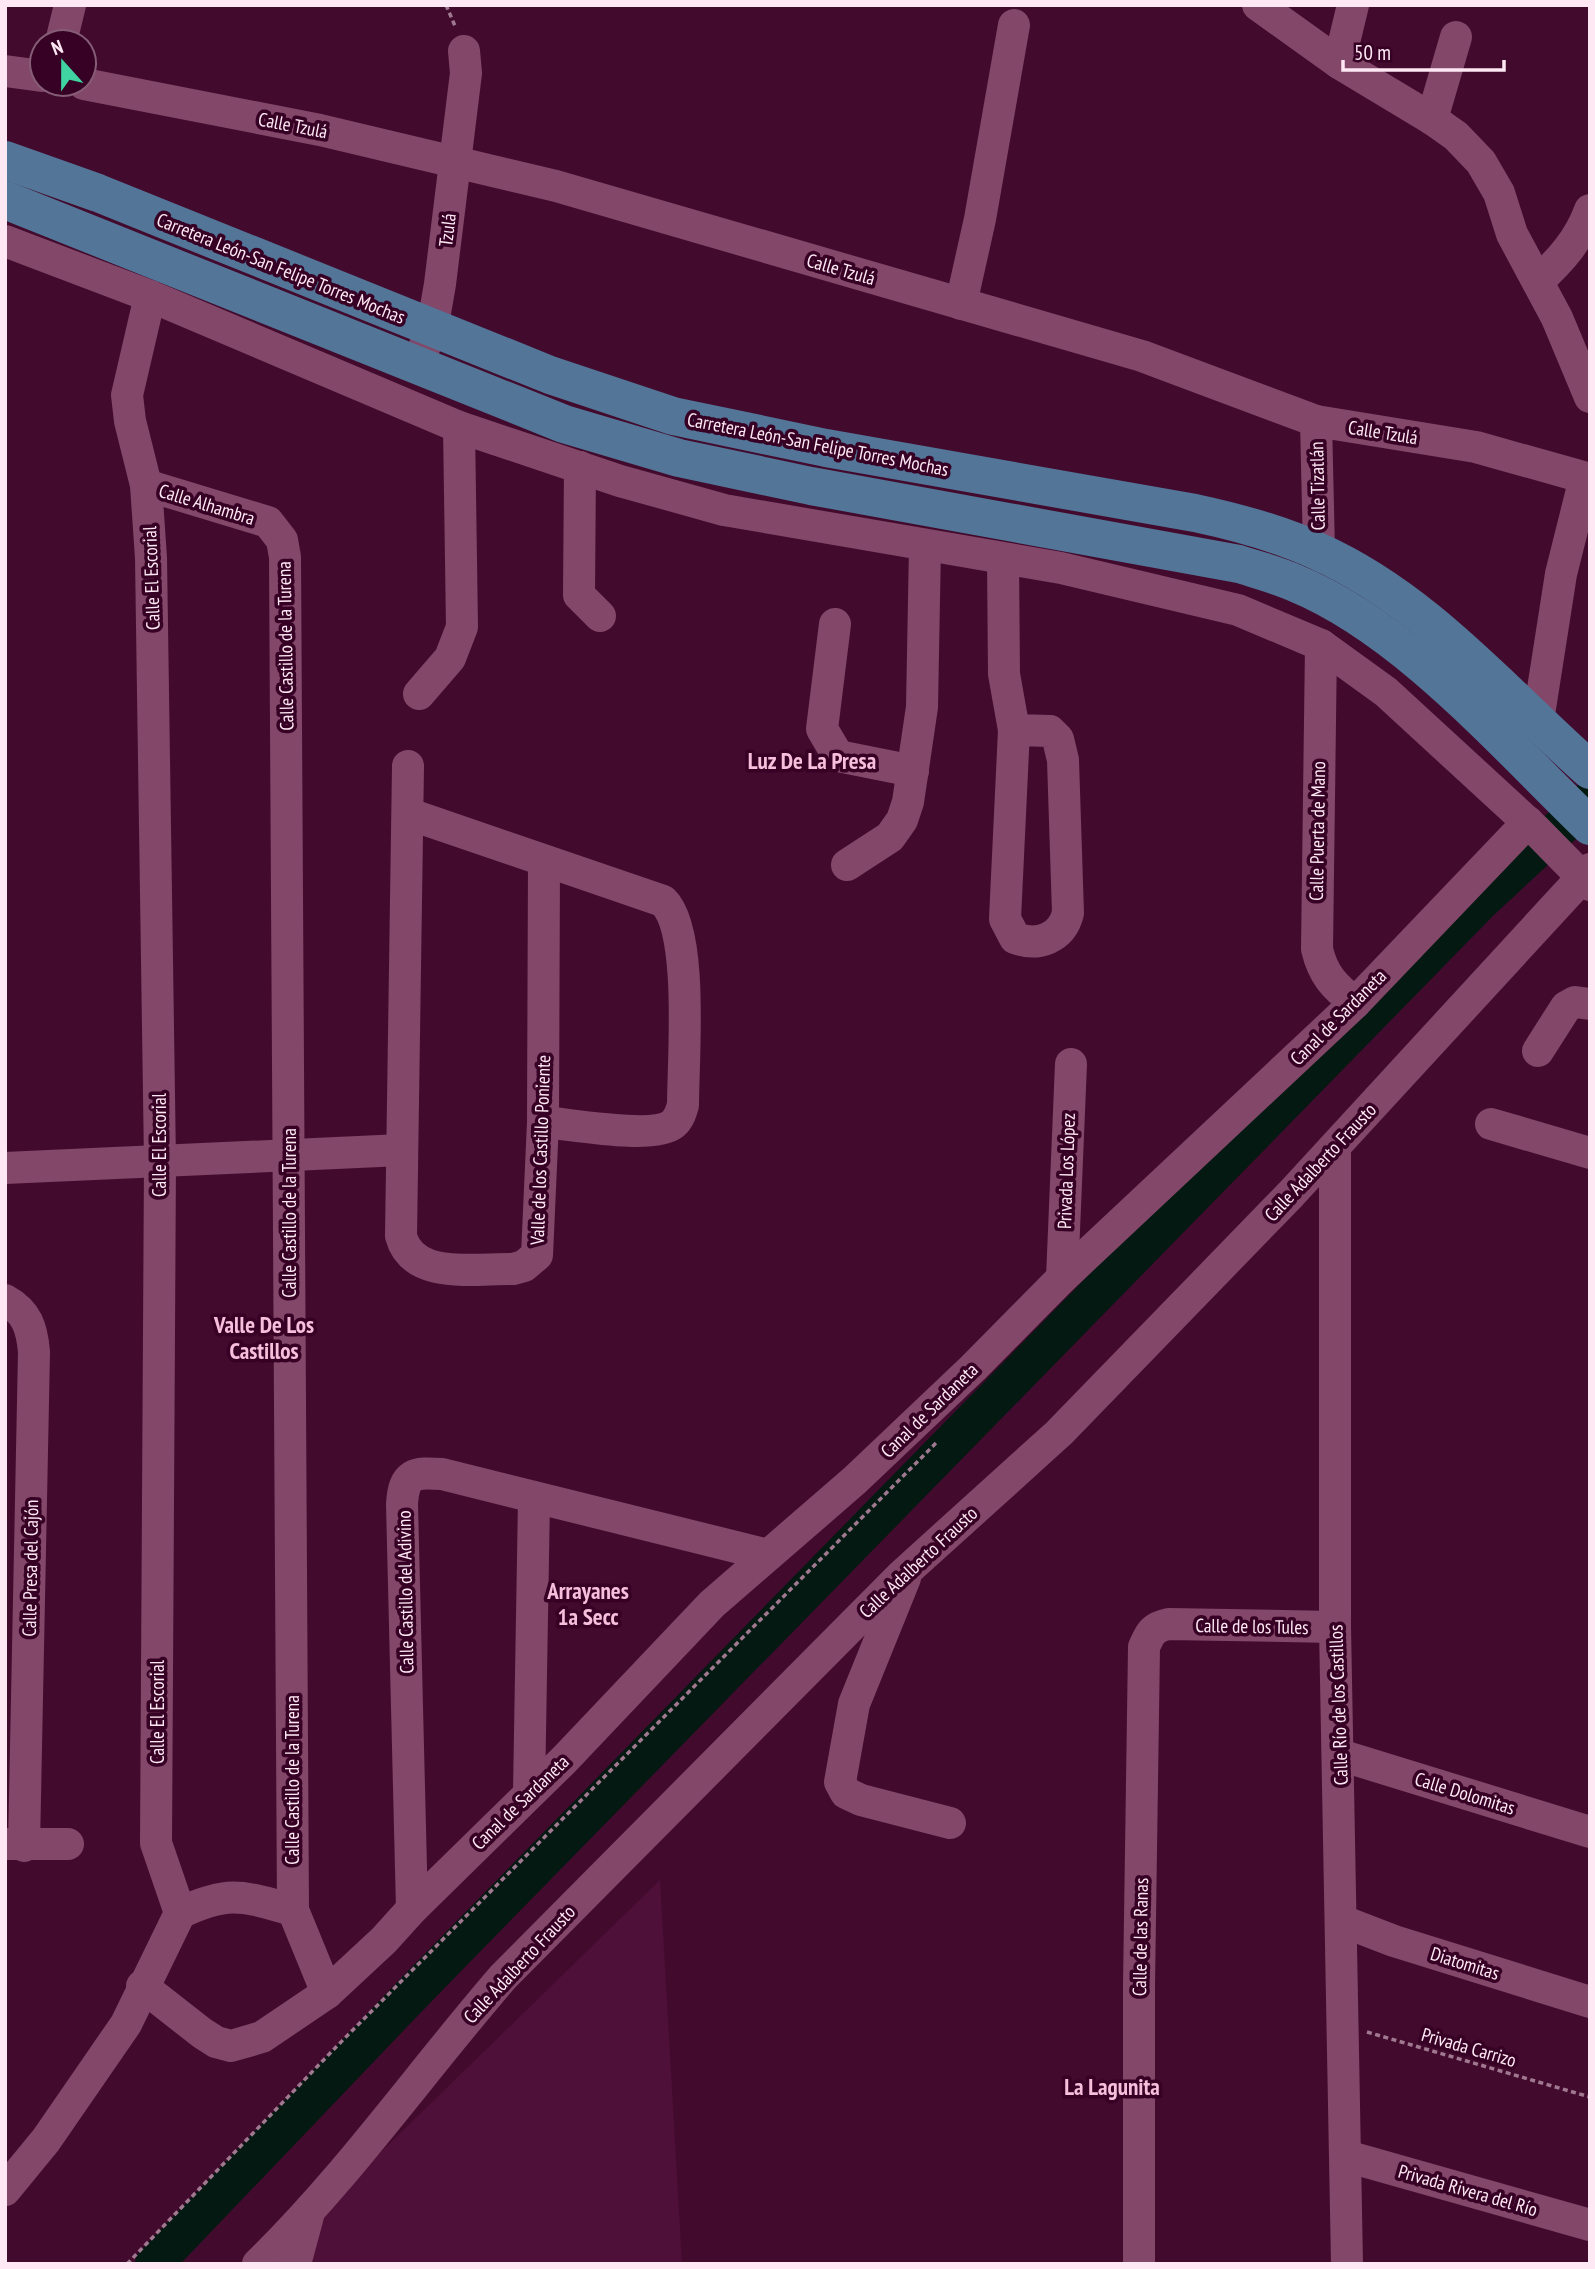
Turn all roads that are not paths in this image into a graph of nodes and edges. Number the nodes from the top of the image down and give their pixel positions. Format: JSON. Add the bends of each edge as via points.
{"nodes":[{"id":1,"x":70,"y":5,"type":"edge"},
{"id":2,"x":1353,"y":5,"type":"edge"},
{"id":3,"x":1263,"y":7,"type":"edge"},
{"id":4,"x":1014,"y":25,"type":"dead end"},
{"id":5,"x":64,"y":28,"type":"edge"},
{"id":6,"x":1456,"y":37,"type":"dead end"},
{"id":7,"x":464,"y":51,"type":"dead end"},
{"id":8,"x":1339,"y":63,"type":"junction"},
{"id":9,"x":5,"y":71,"type":"edge"},
{"id":10,"x":28,"y":74,"type":"edge"},
{"id":11,"x":98,"y":87,"type":"edge"},
{"id":12,"x":1432,"y":119,"type":"junction"},
{"id":13,"x":5,"y":160,"type":"edge"},
{"id":14,"x":456,"y":160,"type":"junction"},
{"id":15,"x":5,"y":200,"type":"edge"},
{"id":16,"x":1590,"y":210,"type":"edge"},
{"id":17,"x":5,"y":242,"type":"edge"},
{"id":18,"x":1538,"y":281,"type":"junction"},
{"id":19,"x":150,"y":296,"type":"junction"},
{"id":20,"x":961,"y":304,"type":"junction"},
{"id":21,"x":432,"y":330,"type":"junction"},
{"id":22,"x":415,"y":365,"type":"junction"},
{"id":23,"x":1590,"y":397,"type":"edge"},
{"id":24,"x":401,"y":403,"type":"junction"},
{"id":25,"x":673,"y":416,"type":"junction"},
{"id":26,"x":1316,"y":421,"type":"junction"},
{"id":27,"x":459,"y":427,"type":"junction"},
{"id":28,"x":580,"y":467,"type":"junction"},
{"id":29,"x":1587,"y":478,"type":"edge"},
{"id":30,"x":146,"y":485,"type":"junction"},
{"id":31,"x":268,"y":522,"type":"joint"},
{"id":32,"x":925,"y":546,"type":"junction"},
{"id":33,"x":1319,"y":551,"type":"junction"},
{"id":34,"x":1003,"y":559,"type":"junction"},
{"id":35,"x":1576,"y":568,"type":"edge"},
{"id":36,"x":600,"y":616,"type":"dead end"},
{"id":37,"x":835,"y":624,"type":"dead end"},
{"id":38,"x":1321,"y":645,"type":"junction"},
{"id":39,"x":419,"y":694,"type":"dead end"},
{"id":40,"x":1538,"y":721,"type":"junction"},
{"id":41,"x":1014,"y":730,"type":"junction"},
{"id":42,"x":408,"y":766,"type":"dead end"},
{"id":43,"x":1590,"y":769,"type":"edge"},
{"id":44,"x":913,"y":771,"type":"junction"},
{"id":45,"x":409,"y":814,"type":"junction"},
{"id":46,"x":1532,"y":825,"type":"junction"},
{"id":47,"x":1590,"y":825,"type":"edge"},
{"id":48,"x":544,"y":863,"type":"junction"},
{"id":49,"x":847,"y":866,"type":"dead end"},
{"id":50,"x":1582,"y":873,"type":"edge"},
{"id":51,"x":1354,"y":1003,"type":"junction"},
{"id":52,"x":1590,"y":1004,"type":"edge"},
{"id":53,"x":1538,"y":1051,"type":"dead end"},
{"id":54,"x":1071,"y":1065,"type":"dead end"},
{"id":55,"x":543,"y":1122,"type":"junction"},
{"id":56,"x":1491,"y":1124,"type":"dead end"},
{"id":57,"x":1335,"y":1147,"type":"junction"},
{"id":58,"x":402,"y":1150,"type":"junction"},
{"id":59,"x":1590,"y":1153,"type":"edge"},
{"id":60,"x":288,"y":1156,"type":"junction"},
{"id":61,"x":160,"y":1162,"type":"junction"},
{"id":62,"x":5,"y":1167,"type":"edge"},
{"id":63,"x":1062,"y":1278,"type":"junction"},
{"id":64,"x":5,"y":1300,"type":"edge"},
{"id":65,"x":534,"y":1499,"type":"junction"},
{"id":66,"x":768,"y":1555,"type":"junction"},
{"id":67,"x":910,"y":1567,"type":"junction"},
{"id":68,"x":1169,"y":1624,"type":"joint"},
{"id":69,"x":1335,"y":1627,"type":"junction"},
{"id":70,"x":1340,"y":1755,"type":"junction"},
{"id":71,"x":529,"y":1792,"type":"junction"},
{"id":72,"x":950,"y":1823,"type":"dead end"},
{"id":73,"x":1590,"y":1832,"type":"edge"},
{"id":74,"x":68,"y":1844,"type":"dead end"},
{"id":75,"x":15,"y":1845,"type":"edge"},
{"id":76,"x":412,"y":1909,"type":"junction"},
{"id":77,"x":293,"y":1910,"type":"junction"},
{"id":78,"x":180,"y":1913,"type":"junction"},
{"id":79,"x":1342,"y":1921,"type":"junction"},
{"id":80,"x":142,"y":1986,"type":"junction"},
{"id":81,"x":327,"y":1993,"type":"junction"},
{"id":82,"x":1590,"y":2002,"type":"edge"},
{"id":83,"x":1346,"y":2156,"type":"junction"},
{"id":84,"x":5,"y":2190,"type":"edge"},
{"id":85,"x":309,"y":2214,"type":"junction"},
{"id":86,"x":1590,"y":2225,"type":"edge"},
{"id":87,"x":258,"y":2264,"type":"edge"},
{"id":88,"x":295,"y":2264,"type":"edge"},
{"id":89,"x":1139,"y":2264,"type":"edge"},
{"id":90,"x":1347,"y":2264,"type":"edge"}],
"edges":[{"from":1,"to":5,"type":"street"},
{"from":2,"to":8,"type":"street"},
{"from":3,"to":8,"type":"street"},
{"from":4,"to":20,"type":"street"},
{"from":6,"to":12,"type":"street"},
{"from":7,"to":14,"type":"street","name":"Tzulá","via":[[466,73]]},
{"from":8,"to":12,"type":"street"},
{"from":9,"to":10,"type":"street"},
{"from":11,"to":14,"type":"street","name":"Calle Tzulá"},
{"from":12,"to":18,"type":"street","via":[[1481,162]]},
{"from":13,"to":21,"type":"main road","name":"Carretera León-San Felipe Torres Mochas","via":[[111,198]]},
{"from":14,"to":20,"type":"street","name":"Calle Tzulá"},
{"from":14,"to":21,"type":"street","name":"Tzulá"},
{"from":15,"to":22,"type":"main road"},
{"from":16,"to":18,"type":"street","via":[[1562,259]]},
{"from":17,"to":19,"type":"street"},
{"from":18,"to":23,"type":"street"},
{"from":19,"to":24,"type":"street"},
{"from":19,"to":30,"type":"street","name":"Calle El Escorial","via":[[127,395]]},
{"from":20,"to":26,"type":"street","name":"Calle Tzulá","via":[[1142,356]]},
{"from":21,"to":22,"type":"street","name":"Tzulá"},
{"from":21,"to":25,"type":"main road","name":"Carretera León-San Felipe Torres Mochas"},
{"from":22,"to":24,"type":"street","name":"Tzulá"},
{"from":22,"to":25,"type":"main road","via":[[439,356],[452,357],[611,411]]},
{"from":22,"to":47,"type":"main road","via":[[564,424],[679,458],[1228,562],[1296,583],[1343,608],[1402,649]]},
{"from":24,"to":27,"type":"street"},
{"from":25,"to":33,"type":"main road","name":"Carretera León-San Felipe Torres Mochas","via":[[814,446],[1195,513],[1241,523]]},
{"from":26,"to":29,"type":"street","name":"Calle Tzulá","via":[[1476,447]]},
{"from":26,"to":33,"type":"street","name":"Calle Tizatlán"},
{"from":27,"to":28,"type":"street"},
{"from":27,"to":39,"type":"street","via":[[462,627],[450,657]]},
{"from":28,"to":32,"type":"street","via":[[723,510]]},
{"from":28,"to":36,"type":"street","via":[[579,595]]},
{"from":29,"to":35,"type":"street"},
{"from":30,"to":31,"type":"street","name":"Calle Alhambra"},
{"from":30,"to":61,"type":"street","name":"Calle El Escorial","via":[[152,558]]},
{"from":31,"to":60,"type":"street","name":"Calle Castillo de la Turena","via":[[282,540],[285,556]]},
{"from":32,"to":34,"type":"street"},
{"from":32,"to":44,"type":"street","via":[[922,708]]},
{"from":33,"to":40,"type":"main road","name":"Carretera León-San Felipe Torres Mochas","via":[[1414,611]]},
{"from":34,"to":38,"type":"street","via":[[1214,603]]},
{"from":34,"to":41,"type":"street","via":[[1004,674]]},
{"from":35,"to":40,"type":"street"},
{"from":37,"to":44,"type":"street","via":[[822,729],[828,744],[838,756]]},
{"from":38,"to":46,"type":"street","via":[[1386,692]]},
{"from":38,"to":51,"type":"street","name":"Calle Puerta de Mano","via":[[1317,949],[1332,984]]},
{"from":40,"to":43,"type":"main road","name":"Carretera León-San Felipe Torres Mochas"},
{"from":41,"to":41,"type":"street","via":[[1005,919],[1015,938],[1026,942],[1051,938],[1061,930],[1068,912],[1063,761],[1058,739],[1050,731]]},
{"from":42,"to":45,"type":"street","name":"Valle de los Castillo Poniente"},
{"from":44,"to":49,"type":"street","via":[[902,820],[890,837]]},
{"from":45,"to":48,"type":"street"},
{"from":45,"to":58,"type":"street","name":"Valle de los Castillo Poniente"},
{"from":46,"to":50,"type":"street"},
{"from":46,"to":51,"type":"street","name":"Canal de Sardaneta"},
{"from":48,"to":55,"type":"street","name":"Valle de los Castillo Poniente"},
{"from":48,"to":55,"type":"street","via":[[663,901],[670,908],[682,948],[683,1105],[674,1124],[651,1131]]},
{"from":50,"to":57,"type":"street","name":"Calle Adalberto Frausto"},
{"from":51,"to":63,"type":"street","name":"Canal de Sardaneta"},
{"from":52,"to":53,"type":"street","via":[[1575,1002],[1566,1007]]},
{"from":54,"to":63,"type":"street","name":"Privada Los López"},
{"from":55,"to":58,"type":"street","name":"Valle de los Castillo Poniente","via":[[539,1246],[530,1262],[513,1269],[437,1268],[408,1254],[401,1236]]},
{"from":56,"to":59,"type":"street"},
{"from":57,"to":67,"type":"street","name":"Calle Adalberto Frausto","via":[[1059,1433]]},
{"from":57,"to":69,"type":"street","name":"Calle Río de los Castillos"},
{"from":58,"to":60,"type":"street"},
{"from":60,"to":61,"type":"street"},
{"from":60,"to":77,"type":"street","name":"Calle Castillo de la Turena"},
{"from":61,"to":62,"type":"street"},
{"from":61,"to":78,"type":"street","name":"Calle El Escorial","via":[[156,1843]]},
{"from":63,"to":66,"type":"street","name":"Canal de Sardaneta","via":[[856,1480]]},
{"from":64,"to":75,"type":"street","name":"Calle Presa del Cajón","via":[[27,1318],[34,1352]]},
{"from":65,"to":66,"type":"street","name":"Calle Castillo del Adivino"},
{"from":65,"to":71,"type":"street"},
{"from":65,"to":76,"type":"street","name":"Calle Castillo del Adivino","via":[[419,1472],[403,1488]]},
{"from":66,"to":71,"type":"street","name":"Canal de Sardaneta","via":[[712,1604],[645,1678]]},
{"from":67,"to":72,"type":"street","via":[[854,1704],[840,1782],[846,1793],[861,1800]]},
{"from":67,"to":85,"type":"street","name":"Calle Adalberto Frausto","via":[[503,1977]]},
{"from":68,"to":69,"type":"street","name":"Calle de los Tules"},
{"from":68,"to":89,"type":"street","name":"Calle de las Ranas","via":[[1157,1626],[1144,1647]]},
{"from":69,"to":70,"type":"street","name":"Calle Río de los Castillos"},
{"from":70,"to":73,"type":"street","name":"Calle Dolomitas"},
{"from":70,"to":79,"type":"street","name":"Calle Río de los Castillos"},
{"from":71,"to":76,"type":"street","name":"Canal de Sardaneta"},
{"from":74,"to":75,"type":"street"},
{"from":76,"to":81,"type":"street","name":"Canal de Sardaneta"},
{"from":77,"to":78,"type":"street","via":[[245,1897],[211,1899]]},
{"from":77,"to":81,"type":"street"},
{"from":78,"to":80,"type":"street"},
{"from":79,"to":82,"type":"street","name":"Diatomitas"},
{"from":79,"to":83,"type":"street","name":"Calle Río de los Castillos","via":[[1340,2024]]},
{"from":80,"to":81,"type":"street","name":"Canal de Sardaneta","via":[[216,2042],[231,2046],[251,2043]]},
{"from":80,"to":84,"type":"street","via":[[99,2067]]},
{"from":83,"to":86,"type":"street","name":"Privada Rivera del Río"},
{"from":83,"to":90,"type":"street","name":"Calle Río de los Castillos"},
{"from":85,"to":87,"type":"street","name":"Calle Adalberto Frausto"},
{"from":85,"to":88,"type":"street"}]}
